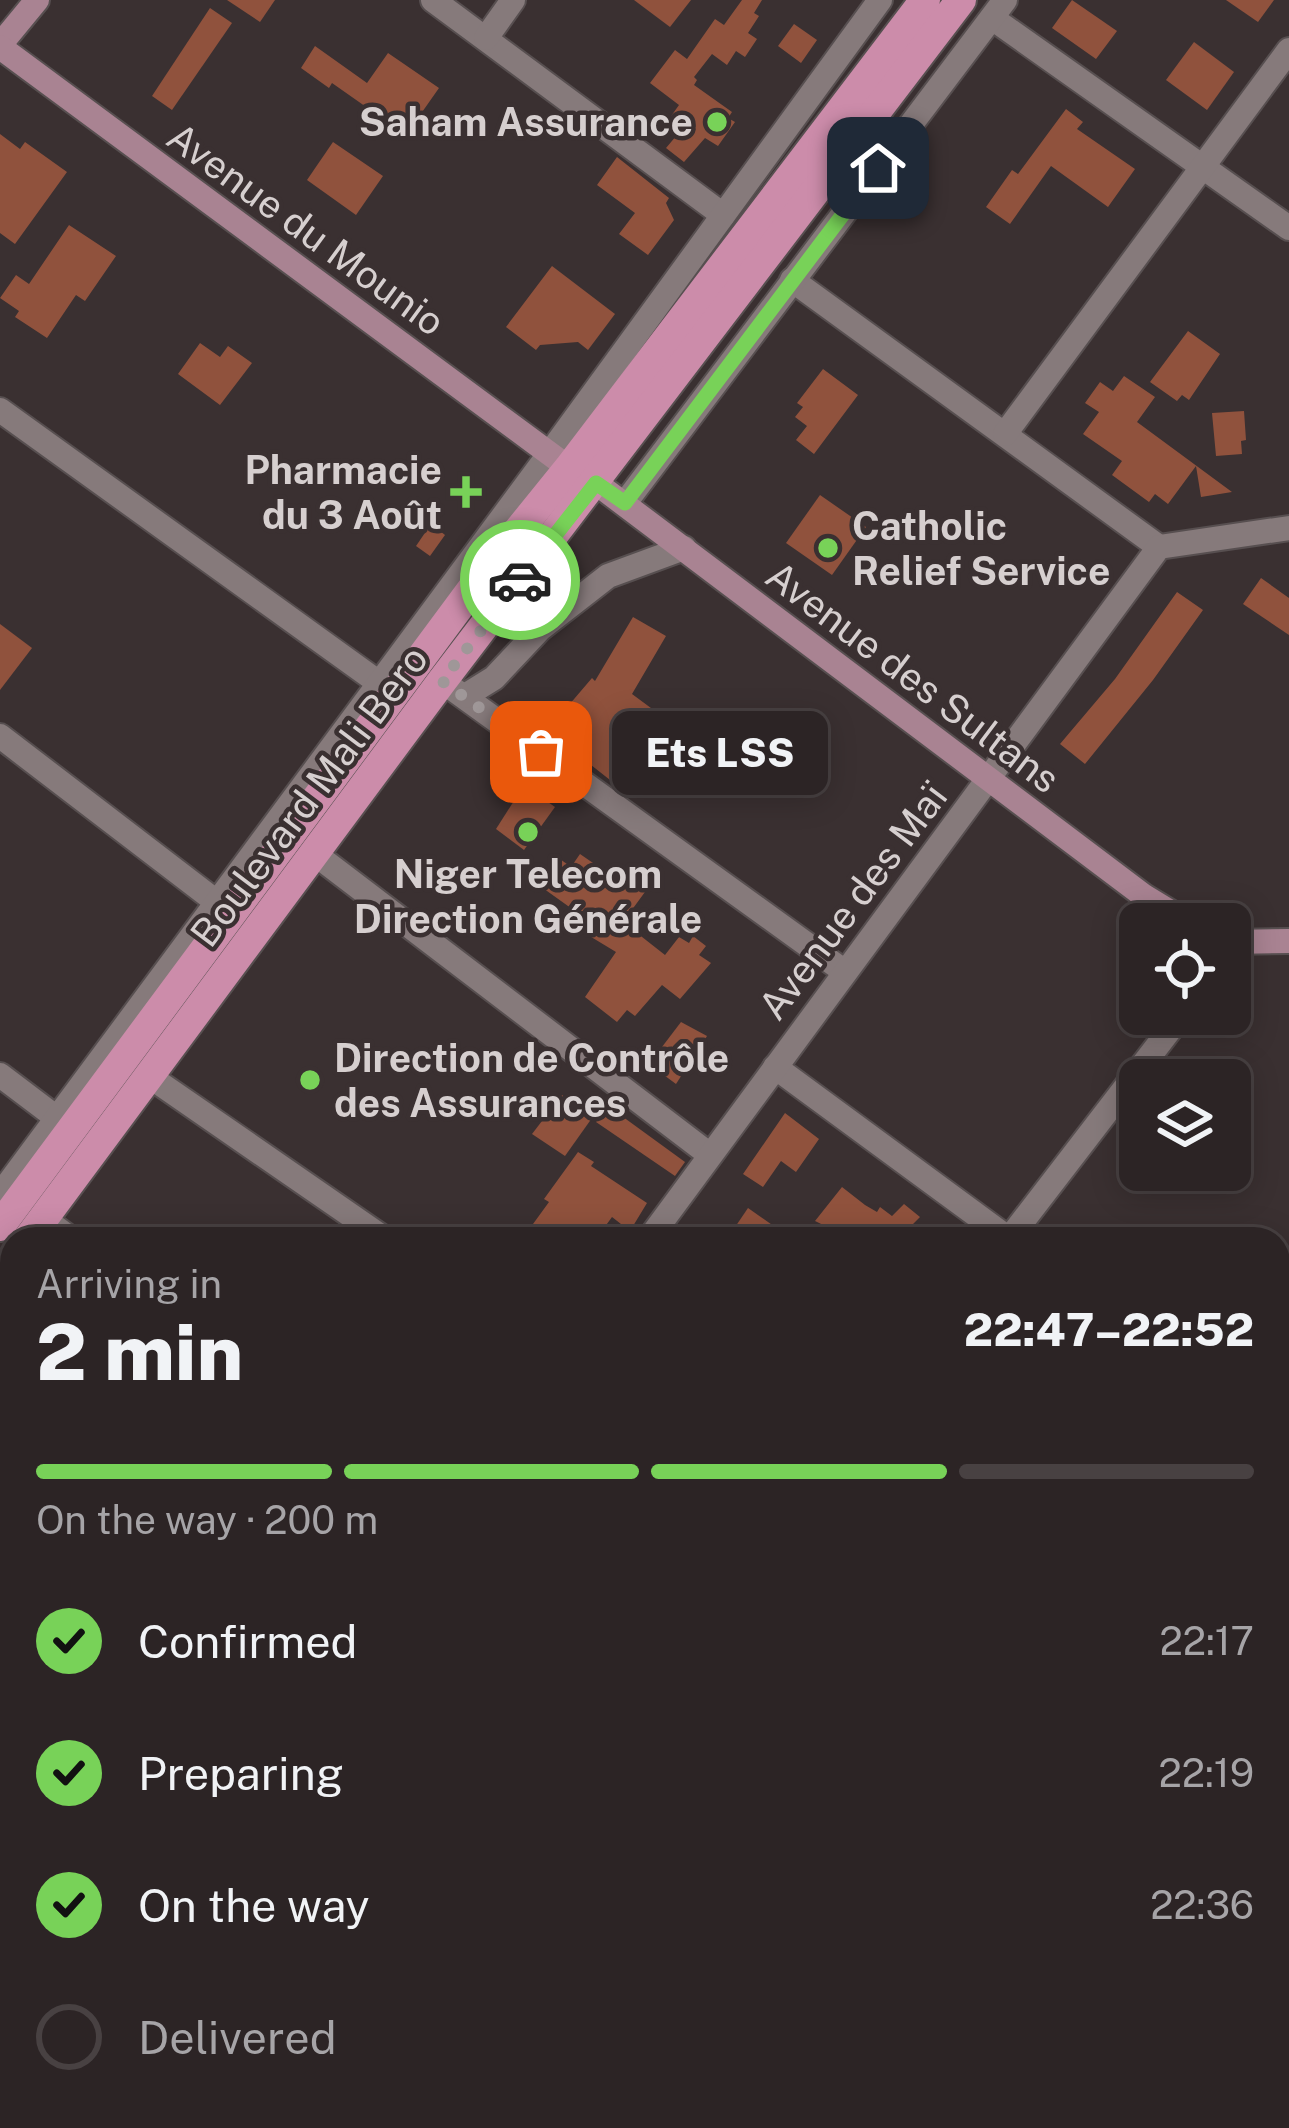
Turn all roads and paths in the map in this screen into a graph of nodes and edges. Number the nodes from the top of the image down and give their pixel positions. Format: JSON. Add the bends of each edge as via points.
{"nodes":[{"id":1,"x":38,"y":0,"type":"edge"},
{"id":2,"x":433,"y":0,"type":"edge"},
{"id":3,"x":513,"y":0,"type":"edge"},
{"id":4,"x":880,"y":0,"type":"edge"},
{"id":5,"x":925,"y":0,"type":"edge"},
{"id":6,"x":961,"y":0,"type":"edge"},
{"id":7,"x":999,"y":9,"type":"edge"},
{"id":8,"x":486,"y":38,"type":"junction"},
{"id":9,"x":0,"y":46,"type":"edge"},
{"id":10,"x":1289,"y":50,"type":"edge"},
{"id":11,"x":1203,"y":164,"type":"junction"},
{"id":12,"x":724,"y":215,"type":"junction"},
{"id":13,"x":1289,"y":228,"type":"edge"},
{"id":14,"x":792,"y":280,"type":"junction"},
{"id":15,"x":0,"y":410,"type":"edge"},
{"id":16,"x":1005,"y":434,"type":"junction"},
{"id":17,"x":572,"y":468,"type":"junction"},
{"id":18,"x":625,"y":503,"type":"junction"},
{"id":19,"x":1289,"y":528,"type":"edge"},
{"id":20,"x":684,"y":548,"type":"junction"},
{"id":21,"x":1159,"y":548,"type":"junction"},
{"id":22,"x":453,"y":689,"type":"junction"},
{"id":23,"x":398,"y":697,"type":"junction"},
{"id":24,"x":0,"y":736,"type":"edge"},
{"id":25,"x":988,"y":780,"type":"junction"},
{"id":26,"x":315,"y":854,"type":"junction"},
{"id":27,"x":1156,"y":903,"type":"edge"},
{"id":28,"x":236,"y":916,"type":"junction"},
{"id":29,"x":1289,"y":941,"type":"edge"},
{"id":30,"x":1251,"y":944,"type":"edge"},
{"id":31,"x":845,"y":972,"type":"junction"},
{"id":32,"x":1166,"y":1035,"type":"edge"},
{"id":33,"x":775,"y":1067,"type":"junction"},
{"id":34,"x":0,"y":1075,"type":"edge"},
{"id":35,"x":149,"y":1076,"type":"junction"},
{"id":36,"x":76,"y":1132,"type":"junction"},
{"id":37,"x":710,"y":1155,"type":"junction"},
{"id":38,"x":0,"y":1195,"type":"edge"},
{"id":39,"x":0,"y":1226,"type":"edge"},
{"id":40,"x":37,"y":1227,"type":"edge"},
{"id":41,"x":368,"y":1227,"type":"edge"},
{"id":42,"x":658,"y":1227,"type":"edge"},
{"id":43,"x":993,"y":1227,"type":"edge"},
{"id":44,"x":1018,"y":1227,"type":"edge"}],
"edges":[{"from":1,"to":9,"type":"street"},
{"from":2,"to":8,"type":"street"},
{"from":3,"to":8,"type":"street"},
{"from":4,"to":12,"type":"street","name":"Boulevard Mali Bero"},
{"from":5,"to":17,"type":"main road","name":"Boulevard Mali Bero"},
{"from":6,"to":17,"type":"main road","name":"Boulevard Mali Bero"},
{"from":7,"to":11,"type":"street"},
{"from":7,"to":14,"type":"street"},
{"from":8,"to":12,"type":"street"},
{"from":9,"to":17,"type":"street","name":"Avenue du Mounio"},
{"from":10,"to":11,"type":"street"},
{"from":11,"to":13,"type":"street"},
{"from":11,"to":16,"type":"street"},
{"from":12,"to":17,"type":"street","name":"Boulevard Mali Bero"},
{"from":14,"to":16,"type":"street"},
{"from":14,"to":18,"type":"street"},
{"from":15,"to":23,"type":"street"},
{"from":16,"to":21,"type":"street"},
{"from":17,"to":18,"type":"street","name":"Avenue des Sultans"},
{"from":17,"to":22,"type":"main road","name":"Boulevard Mali Bero"},
{"from":17,"to":23,"type":"main road","name":"Boulevard Mali Bero"},
{"from":18,"to":20,"type":"street","name":"Avenue des Sultans"},
{"from":19,"to":21,"type":"street"},
{"from":20,"to":22,"type":"street","via":[[608,576],[494,678]]},
{"from":20,"to":25,"type":"street","name":"Avenue des Sultans"},
{"from":21,"to":25,"type":"street","name":"Avenue des Maï"},
{"from":22,"to":23,"type":"main road","name":"Boulevard Mali Bero"},
{"from":22,"to":31,"type":"street"},
{"from":23,"to":26,"type":"main road","name":"Boulevard Mali Bero"},
{"from":23,"to":28,"type":"main road","name":"Boulevard Mali Bero"},
{"from":24,"to":28,"type":"street"},
{"from":25,"to":27,"type":"street","name":"Avenue des Sultans"},
{"from":25,"to":31,"type":"street","name":"Avenue des Maï"},
{"from":26,"to":28,"type":"main road","name":"Boulevard Mali Bero"},
{"from":26,"to":37,"type":"street"},
{"from":28,"to":35,"type":"main road","name":"Boulevard Mali Bero"},
{"from":28,"to":36,"type":"main road","name":"Boulevard Mali Bero"},
{"from":29,"to":30,"type":"street"},
{"from":31,"to":33,"type":"street","name":"Avenue des Maï"},
{"from":32,"to":44,"type":"street"},
{"from":33,"to":37,"type":"street","name":"Avenue des Maï"},
{"from":33,"to":43,"type":"street"},
{"from":34,"to":36,"type":"street"},
{"from":35,"to":36,"type":"main road","name":"Boulevard Mali Bero"},
{"from":35,"to":41,"type":"street"},
{"from":36,"to":38,"type":"street","name":"Boulevard Mali Bero"},
{"from":36,"to":39,"type":"main road","name":"Boulevard Mali Bero"},
{"from":36,"to":40,"type":"main road","name":"Boulevard Mali Bero"},
{"from":37,"to":42,"type":"street","name":"Avenue des Maï"}]}
